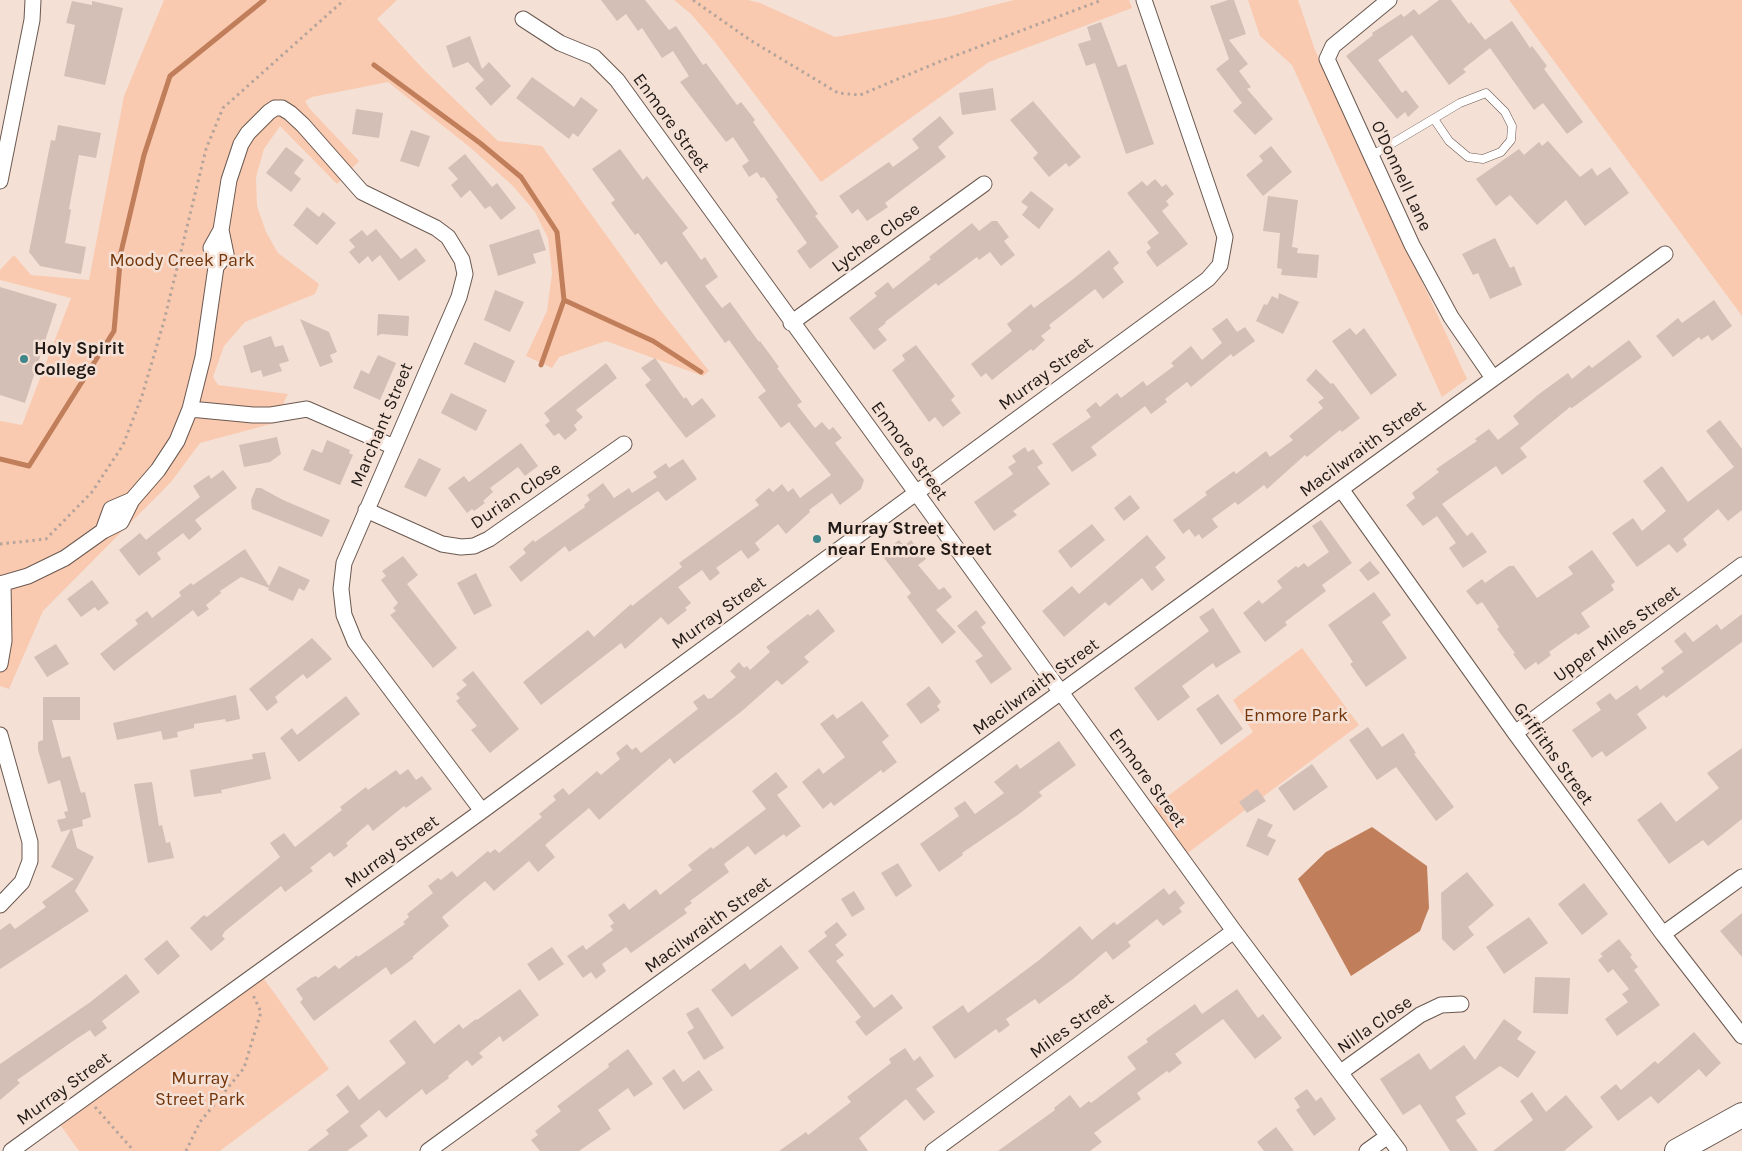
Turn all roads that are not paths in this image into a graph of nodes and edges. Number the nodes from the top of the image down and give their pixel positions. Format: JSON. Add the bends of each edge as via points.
{"nodes":[{"id":1,"x":33,"y":0,"type":"edge"},
{"id":2,"x":1144,"y":0,"type":"edge"},
{"id":3,"x":1389,"y":0,"type":"edge"},
{"id":4,"x":524,"y":19,"type":"dead end"},
{"id":5,"x":1434,"y":119,"type":"junction"},
{"id":6,"x":1371,"y":156,"type":"junction"},
{"id":7,"x":0,"y":180,"type":"edge"},
{"id":8,"x":984,"y":184,"type":"dead end"},
{"id":9,"x":1664,"y":254,"type":"dead end"},
{"id":10,"x":791,"y":323,"type":"junction"},
{"id":11,"x":1493,"y":378,"type":"junction"},
{"id":12,"x":190,"y":409,"type":"junction"},
{"id":13,"x":624,"y":444,"type":"dead end"},
{"id":14,"x":394,"y":447,"type":"junction"},
{"id":15,"x":1341,"y":489,"type":"junction"},
{"id":16,"x":916,"y":491,"type":"junction"},
{"id":17,"x":366,"y":510,"type":"junction"},
{"id":18,"x":1742,"y":565,"type":"edge"},
{"id":19,"x":2,"y":583,"type":"edge"},
{"id":20,"x":0,"y":664,"type":"edge"},
{"id":21,"x":1060,"y":692,"type":"junction"},
{"id":22,"x":1514,"y":733,"type":"junction"},
{"id":23,"x":0,"y":735,"type":"edge"},
{"id":24,"x":482,"y":811,"type":"junction"},
{"id":25,"x":1742,"y":877,"type":"edge"},
{"id":26,"x":0,"y":905,"type":"edge"},
{"id":27,"x":1234,"y":931,"type":"junction"},
{"id":28,"x":1662,"y":934,"type":"junction"},
{"id":29,"x":1461,"y":1004,"type":"dead end"},
{"id":30,"x":1742,"y":1036,"type":"edge"},
{"id":31,"x":1341,"y":1072,"type":"junction"},
{"id":32,"x":1742,"y":1116,"type":"edge"},
{"id":33,"x":1388,"y":1136,"type":"junction"},
{"id":34,"x":11,"y":1151,"type":"edge"},
{"id":35,"x":428,"y":1151,"type":"edge"},
{"id":36,"x":933,"y":1151,"type":"edge"},
{"id":37,"x":1367,"y":1151,"type":"edge"},
{"id":38,"x":1399,"y":1151,"type":"edge"},
{"id":39,"x":1677,"y":1151,"type":"edge"}],
"edges":[{"from":1,"to":7,"type":"street","via":[[32,20]]},
{"from":2,"to":16,"type":"street","name":"Murray Street","via":[[1225,236],[1220,265],[1208,279]]},
{"from":3,"to":6,"type":"street","name":"O'Donnell Lane","via":[[1333,46],[1327,59]]},
{"from":4,"to":10,"type":"street","name":"Enmore Street","via":[[560,42],[594,57],[616,80]]},
{"from":5,"to":5,"type":"lane","via":[[1460,103],[1486,93],[1505,112],[1512,126],[1511,140],[1501,152],[1483,159],[1468,157],[1449,141]]},
{"from":5,"to":6,"type":"lane"},
{"from":6,"to":11,"type":"street","name":"O'Donnell Lane","via":[[1440,300]]},
{"from":8,"to":10,"type":"street","name":"Lychee Close"},
{"from":9,"to":11,"type":"street","name":"Macilwraith Street"},
{"from":10,"to":16,"type":"street","name":"Enmore Street"},
{"from":11,"to":15,"type":"street","name":"Macilwraith Street"},
{"from":12,"to":14,"type":"street","via":[[253,415],[307,409]]},
{"from":12,"to":14,"type":"street","name":"Marchant Street","via":[[216,267],[210,248],[221,230],[229,180],[241,144],[256,124],[275,108],[290,112],[362,192],[436,228],[448,237],[462,260],[465,274],[459,297]]},
{"from":12,"to":19,"type":"street","via":[[177,441],[132,500],[121,522],[65,558],[28,576]]},
{"from":13,"to":17,"type":"street","name":"Durian Close","via":[[489,539],[474,546],[442,544]]},
{"from":14,"to":17,"type":"street","name":"Marchant Street"},
{"from":15,"to":21,"type":"street","name":"Macilwraith Street"},
{"from":15,"to":22,"type":"street","name":"Griffiths Street"},
{"from":16,"to":21,"type":"street","name":"Enmore Street"},
{"from":16,"to":24,"type":"street","name":"Murray Street"},
{"from":17,"to":24,"type":"street","name":"Marchant Street","via":[[344,563],[340,589],[344,614],[355,642]]},
{"from":18,"to":22,"type":"street","name":"Upper Miles Street"},
{"from":19,"to":20,"type":"street","via":[[5,626]]},
{"from":21,"to":27,"type":"street","name":"Enmore Street"},
{"from":21,"to":35,"type":"street","name":"Macilwraith Street"},
{"from":22,"to":28,"type":"street","name":"Griffiths Street"},
{"from":23,"to":26,"type":"street","via":[[30,842],[30,861],[22,882]]},
{"from":24,"to":34,"type":"street","name":"Murray Street"},
{"from":25,"to":28,"type":"street"},
{"from":27,"to":31,"type":"street","name":"Enmore Street"},
{"from":27,"to":36,"type":"street","name":"Miles Street"},
{"from":28,"to":30,"type":"street","name":"Griffiths Street"},
{"from":29,"to":31,"type":"street","name":"Nilla Close","via":[[1441,1006],[1420,1015]]},
{"from":31,"to":33,"type":"street","name":"Enmore Street"},
{"from":32,"to":39,"type":"main road"},
{"from":33,"to":37,"type":"street"},
{"from":33,"to":38,"type":"street","name":"Enmore Street"}]}
